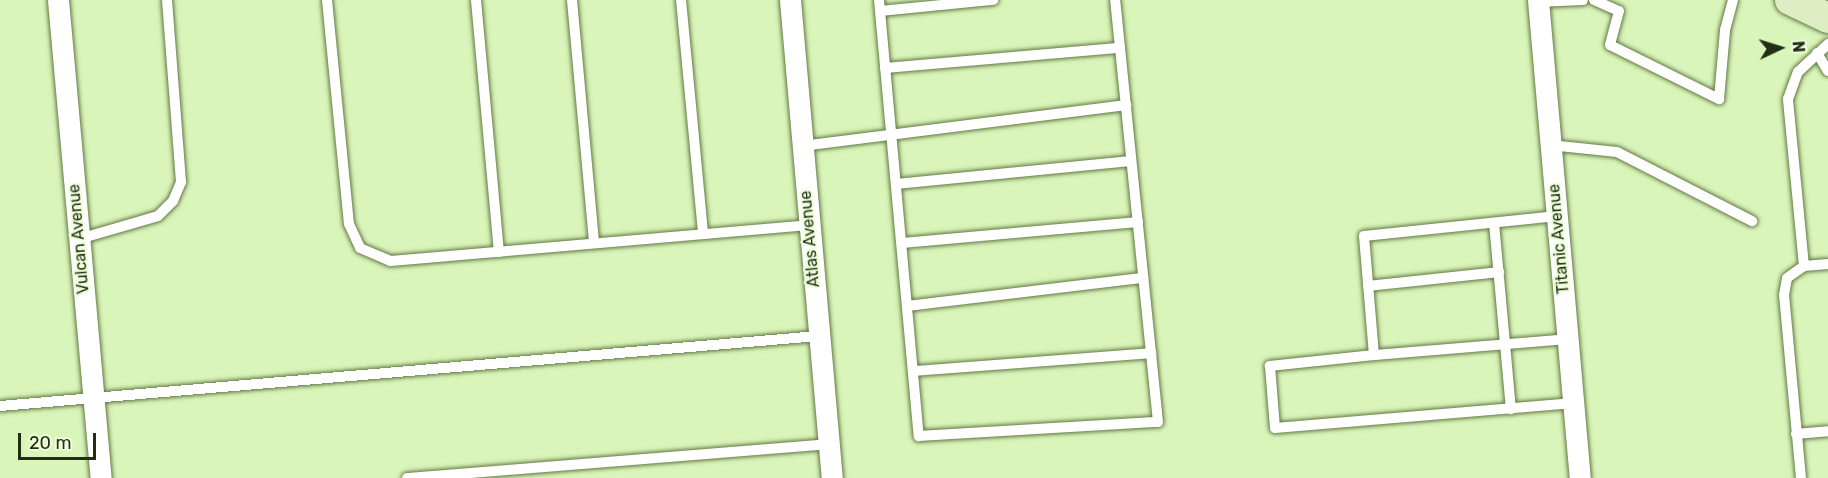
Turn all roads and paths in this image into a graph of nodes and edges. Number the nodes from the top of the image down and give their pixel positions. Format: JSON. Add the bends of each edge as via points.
{"nodes":[{"id":1,"x":58,"y":0,"type":"edge"},
{"id":2,"x":167,"y":0,"type":"edge"},
{"id":3,"x":327,"y":0,"type":"edge"},
{"id":4,"x":476,"y":0,"type":"edge"},
{"id":5,"x":572,"y":0,"type":"edge"},
{"id":6,"x":681,"y":0,"type":"edge"},
{"id":7,"x":790,"y":0,"type":"edge"},
{"id":8,"x":993,"y":0,"type":"edge"},
{"id":9,"x":1115,"y":0,"type":"edge"},
{"id":10,"x":1583,"y":0,"type":"edge"},
{"id":11,"x":1594,"y":0,"type":"edge"},
{"id":12,"x":1733,"y":0,"type":"edge"},
{"id":13,"x":1790,"y":0,"type":"edge"},
{"id":14,"x":1538,"y":1,"type":"edge"},
{"id":15,"x":879,"y":5,"type":"edge"},
{"id":16,"x":1620,"y":6,"type":"edge"},
{"id":17,"x":1828,"y":18,"type":"edge"},
{"id":18,"x":1828,"y":44,"type":"edge"},
{"id":19,"x":1119,"y":48,"type":"junction"},
{"id":20,"x":1817,"y":53,"type":"junction"},
{"id":21,"x":885,"y":68,"type":"junction"},
{"id":22,"x":1828,"y":71,"type":"edge"},
{"id":23,"x":1126,"y":105,"type":"junction"},
{"id":24,"x":891,"y":131,"type":"junction"},
{"id":25,"x":1550,"y":145,"type":"junction"},
{"id":26,"x":802,"y":146,"type":"junction"},
{"id":27,"x":1131,"y":161,"type":"junction"},
{"id":28,"x":896,"y":184,"type":"junction"},
{"id":29,"x":1557,"y":216,"type":"junction"},
{"id":30,"x":1752,"y":220,"type":"dead end"},
{"id":31,"x":1138,"y":222,"type":"junction"},
{"id":32,"x":1494,"y":223,"type":"junction"},
{"id":33,"x":809,"y":225,"type":"junction"},
{"id":34,"x":703,"y":234,"type":"junction"},
{"id":35,"x":79,"y":239,"type":"junction"},
{"id":36,"x":594,"y":243,"type":"junction"},
{"id":37,"x":902,"y":243,"type":"junction"},
{"id":38,"x":499,"y":252,"type":"junction"},
{"id":39,"x":1828,"y":264,"type":"edge"},
{"id":40,"x":1803,"y":266,"type":"junction"},
{"id":41,"x":1499,"y":272,"type":"junction"},
{"id":42,"x":1143,"y":278,"type":"junction"},
{"id":43,"x":1368,"y":286,"type":"junction"},
{"id":44,"x":907,"y":306,"type":"junction"},
{"id":45,"x":819,"y":336,"type":"junction"},
{"id":46,"x":1568,"y":339,"type":"junction"},
{"id":47,"x":1505,"y":343,"type":"junction"},
{"id":48,"x":1151,"y":352,"type":"junction"},
{"id":49,"x":1374,"y":355,"type":"junction"},
{"id":50,"x":914,"y":371,"type":"junction"},
{"id":51,"x":94,"y":398,"type":"junction"},
{"id":52,"x":1574,"y":403,"type":"junction"},
{"id":53,"x":0,"y":406,"type":"edge"},
{"id":54,"x":1511,"y":409,"type":"junction"},
{"id":55,"x":1828,"y":431,"type":"edge"},
{"id":56,"x":1796,"y":434,"type":"junction"},
{"id":57,"x":829,"y":444,"type":"junction"},
{"id":58,"x":102,"y":478,"type":"edge"},
{"id":59,"x":407,"y":478,"type":"edge"},
{"id":60,"x":832,"y":478,"type":"edge"},
{"id":61,"x":1580,"y":478,"type":"edge"},
{"id":62,"x":1801,"y":478,"type":"edge"}],
"edges":[{"from":1,"to":35,"type":"street","name":"Vulcan Avenue"},
{"from":2,"to":35,"type":"lane","via":[[181,182],[174,201],[158,216]]},
{"from":3,"to":38,"type":"lane","via":[[348,224],[360,248],[390,261]]},
{"from":4,"to":38,"type":"lane"},
{"from":5,"to":36,"type":"lane"},
{"from":6,"to":34,"type":"lane"},
{"from":7,"to":26,"type":"street","name":"Atlas Avenue"},
{"from":8,"to":15,"type":"lane"},
{"from":9,"to":19,"type":"lane"},
{"from":10,"to":14,"type":"lane"},
{"from":11,"to":16,"type":"lane"},
{"from":12,"to":16,"type":"lane","via":[[1725,30],[1719,99],[1610,45]]},
{"from":13,"to":17,"type":"main road"},
{"from":14,"to":25,"type":"street","name":"Titanic Avenue"},
{"from":15,"to":21,"type":"lane"},
{"from":18,"to":20,"type":"lane"},
{"from":19,"to":21,"type":"lane"},
{"from":19,"to":23,"type":"lane"},
{"from":20,"to":22,"type":"lane"},
{"from":20,"to":40,"type":"lane","via":[[1798,72],[1788,99]]},
{"from":21,"to":24,"type":"lane"},
{"from":23,"to":24,"type":"lane"},
{"from":23,"to":27,"type":"lane"},
{"from":24,"to":26,"type":"lane"},
{"from":24,"to":28,"type":"lane"},
{"from":25,"to":29,"type":"street","name":"Titanic Avenue"},
{"from":25,"to":30,"type":"lane","via":[[1617,152]]},
{"from":26,"to":33,"type":"street","name":"Atlas Avenue"},
{"from":27,"to":28,"type":"lane"},
{"from":27,"to":31,"type":"lane"},
{"from":28,"to":37,"type":"lane"},
{"from":29,"to":32,"type":"lane"},
{"from":29,"to":46,"type":"street","name":"Titanic Avenue"},
{"from":31,"to":37,"type":"lane"},
{"from":31,"to":42,"type":"lane"},
{"from":32,"to":41,"type":"lane"},
{"from":32,"to":43,"type":"lane","via":[[1364,236]]},
{"from":33,"to":34,"type":"lane"},
{"from":33,"to":45,"type":"street","name":"Atlas Avenue"},
{"from":34,"to":36,"type":"lane"},
{"from":35,"to":51,"type":"street","name":"Vulcan Avenue"},
{"from":36,"to":38,"type":"lane"},
{"from":37,"to":44,"type":"lane"},
{"from":39,"to":40,"type":"lane"},
{"from":40,"to":56,"type":"lane","via":[[1787,278],[1784,295]]},
{"from":41,"to":43,"type":"lane"},
{"from":41,"to":47,"type":"lane"},
{"from":42,"to":44,"type":"lane"},
{"from":42,"to":48,"type":"lane"},
{"from":43,"to":49,"type":"lane"},
{"from":44,"to":50,"type":"lane"},
{"from":45,"to":51,"type":"lane"},
{"from":45,"to":57,"type":"street","name":"Atlas Avenue"},
{"from":46,"to":47,"type":"lane"},
{"from":46,"to":52,"type":"street","name":"Titanic Avenue"},
{"from":47,"to":49,"type":"lane"},
{"from":47,"to":54,"type":"lane"},
{"from":48,"to":50,"type":"lane"},
{"from":48,"to":50,"type":"lane","via":[[1158,422],[919,436]]},
{"from":49,"to":54,"type":"lane","via":[[1270,366],[1275,428]]},
{"from":51,"to":53,"type":"lane"},
{"from":51,"to":58,"type":"street","name":"Vulcan Avenue"},
{"from":52,"to":54,"type":"lane"},
{"from":52,"to":61,"type":"street","name":"Titanic Avenue"},
{"from":55,"to":56,"type":"lane"},
{"from":56,"to":62,"type":"lane"},
{"from":57,"to":59,"type":"lane"},
{"from":57,"to":60,"type":"street","name":"Atlas Avenue"}]}
